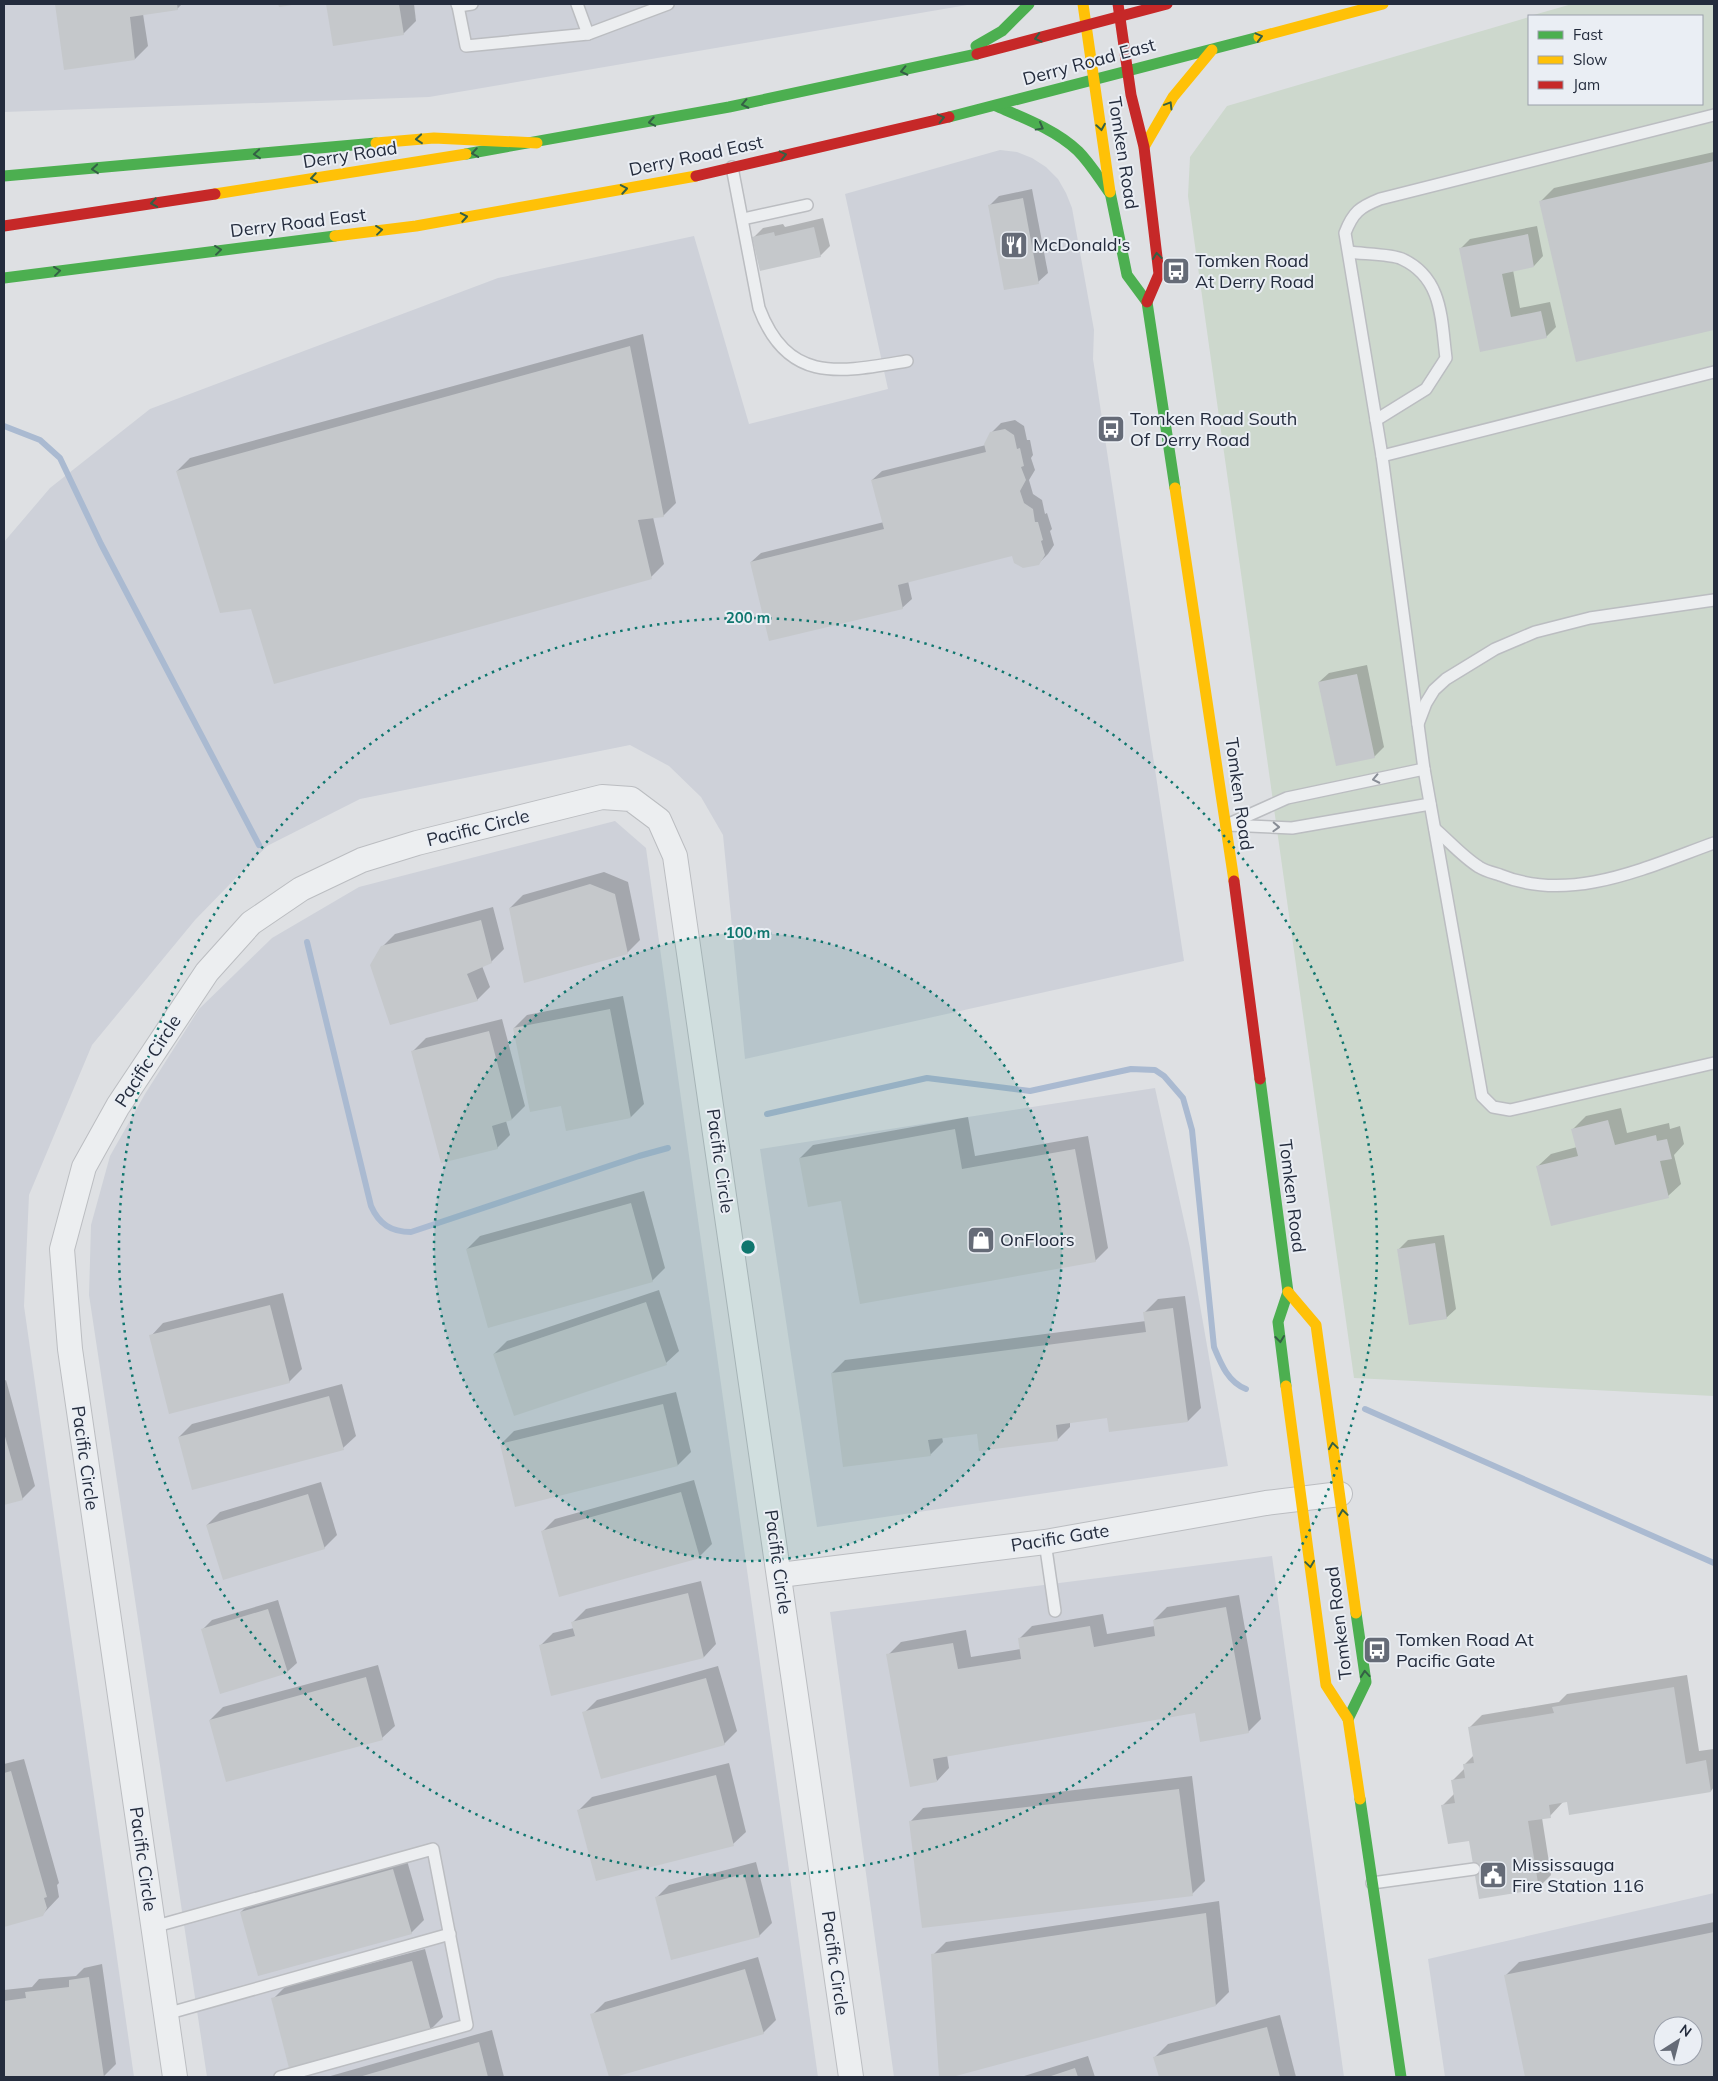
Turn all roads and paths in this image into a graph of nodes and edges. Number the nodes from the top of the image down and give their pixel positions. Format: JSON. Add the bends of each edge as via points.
{"nodes":[{"id":1,"x":472,"y":4,"type":"edge"},
{"id":2,"x":577,"y":4,"type":"edge"},
{"id":3,"x":668,"y":4,"type":"edge"},
{"id":4,"x":1029,"y":4,"type":"edge"},
{"id":5,"x":1082,"y":4,"type":"edge"},
{"id":6,"x":1118,"y":4,"type":"edge"},
{"id":7,"x":1167,"y":4,"type":"edge"},
{"id":8,"x":1382,"y":4,"type":"edge"},
{"id":9,"x":457,"y":5,"type":"edge"},
{"id":10,"x":1120,"y":17,"type":"junction"},
{"id":11,"x":1086,"y":26,"type":"junction"},
{"id":12,"x":588,"y":34,"type":"junction"},
{"id":13,"x":1212,"y":50,"type":"junction"},
{"id":14,"x":952,"y":60,"type":"junction"},
{"id":15,"x":1127,"y":70,"type":"junction"},
{"id":16,"x":1094,"y":79,"type":"junction"},
{"id":17,"x":996,"y":106,"type":"junction"},
{"id":18,"x":700,"y":114,"type":"joint"},
{"id":19,"x":1714,"y":114,"type":"edge"},
{"id":20,"x":537,"y":143,"type":"junction"},
{"id":21,"x":1144,"y":147,"type":"junction"},
{"id":22,"x":732,"y":167,"type":"junction"},
{"id":23,"x":4,"y":176,"type":"edge"},
{"id":24,"x":1111,"y":196,"type":"junction"},
{"id":25,"x":808,"y":205,"type":"dead end"},
{"id":26,"x":743,"y":219,"type":"junction"},
{"id":27,"x":4,"y":226,"type":"edge"},
{"id":28,"x":1349,"y":252,"type":"junction"},
{"id":29,"x":4,"y":278,"type":"edge"},
{"id":30,"x":1146,"y":302,"type":"junction"},
{"id":31,"x":906,"y":361,"type":"dead end"},
{"id":32,"x":1714,"y":372,"type":"edge"},
{"id":33,"x":1376,"y":420,"type":"junction"},
{"id":34,"x":1382,"y":456,"type":"junction"},
{"id":35,"x":1714,"y":600,"type":"edge"},
{"id":36,"x":1417,"y":725,"type":"junction"},
{"id":37,"x":1424,"y":769,"type":"junction"},
{"id":38,"x":1430,"y":804,"type":"junction"},
{"id":39,"x":1227,"y":825,"type":"junction"},
{"id":40,"x":1435,"y":829,"type":"junction"},
{"id":41,"x":1714,"y":843,"type":"edge"},
{"id":42,"x":1714,"y":1063,"type":"edge"},
{"id":43,"x":1288,"y":1292,"type":"junction"},
{"id":44,"x":1340,"y":1494,"type":"junction"},
{"id":45,"x":1301,"y":1499,"type":"junction"},
{"id":46,"x":1045,"y":1542,"type":"junction"},
{"id":47,"x":780,"y":1575,"type":"junction"},
{"id":48,"x":1055,"y":1611,"type":"dead end"},
{"id":49,"x":1348,"y":1719,"type":"junction"},
{"id":50,"x":1474,"y":1869,"type":"dead end"},
{"id":51,"x":1372,"y":1883,"type":"junction"},
{"id":52,"x":153,"y":1927,"type":"junction"},
{"id":53,"x":450,"y":1934,"type":"junction"},
{"id":54,"x":166,"y":2014,"type":"junction"},
{"id":55,"x":175,"y":2077,"type":"edge"},
{"id":56,"x":280,"y":2077,"type":"edge"},
{"id":57,"x":851,"y":2077,"type":"edge"},
{"id":58,"x":1401,"y":2077,"type":"edge"}],
"edges":[{"from":1,"to":9,"type":"lane"},
{"from":2,"to":12,"type":"lane"},
{"from":3,"to":12,"type":"lane"},
{"from":4,"to":14,"type":"main road","via":[[1002,31]]},
{"from":5,"to":11,"type":"main road","name":"Tomken Road"},
{"from":6,"to":10,"type":"main road","name":"Tomken Road"},
{"from":7,"to":10,"type":"main road","name":"Derry Road East"},
{"from":13,"to":8,"type":"main road","name":"Derry Road East","one_way":true},
{"from":9,"to":12,"type":"lane","via":[[466,46]]},
{"from":10,"to":11,"type":"main road","name":"Derry Road East"},
{"from":10,"to":15,"type":"main road","name":"Tomken Road"},
{"from":11,"to":14,"type":"main road","name":"Derry Road East","one_way":true},
{"from":11,"to":16,"type":"main road","name":"Tomken Road"},
{"from":13,"to":15,"type":"main road","name":"Derry Road East"},
{"from":21,"to":13,"type":"main road","one_way":true,"via":[[1174,97]]},
{"from":14,"to":18,"type":"main road","name":"Derry Road East","one_way":true},
{"from":15,"to":16,"type":"main road","name":"Derry Road East"},
{"from":15,"to":21,"type":"main road","name":"Tomken Road"},
{"from":16,"to":17,"type":"main road","name":"Derry Road East"},
{"from":16,"to":24,"type":"main road","name":"Tomken Road","one_way":true},
{"from":22,"to":17,"type":"main road","name":"Derry Road East","one_way":true},
{"from":17,"to":24,"type":"main road","one_way":true,"via":[[1074,147]]},
{"from":18,"to":20,"type":"main road","name":"Derry Road","one_way":true},
{"from":19,"to":28,"type":"lane","via":[[1380,199],[1362,206],[1350,219],[1345,233]]},
{"from":20,"to":23,"type":"main road","one_way":true,"via":[[434,138]]},
{"from":20,"to":27,"type":"main road","name":"Derry Road","one_way":true},
{"from":30,"to":21,"type":"main road","name":"Tomken Road","one_way":true,"via":[[1159,274]]},
{"from":22,"to":26,"type":"lane"},
{"from":29,"to":22,"type":"main road","name":"Derry Road East","one_way":true,"via":[[416,226],[698,176]]},
{"from":24,"to":30,"type":"main road","name":"Tomken Road","via":[[1127,275]]},
{"from":25,"to":26,"type":"lane"},
{"from":26,"to":31,"type":"lane","via":[[759,308],[766,326],[783,349],[807,366],[832,370]]},
{"from":28,"to":33,"type":"lane"},
{"from":28,"to":33,"type":"lane","via":[[1401,258],[1428,278],[1439,304],[1446,358],[1426,389]]},
{"from":30,"to":39,"type":"main road","name":"Tomken Road"},
{"from":32,"to":34,"type":"lane"},
{"from":33,"to":34,"type":"lane"},
{"from":34,"to":36,"type":"lane"},
{"from":35,"to":36,"type":"lane","via":[[1590,618],[1535,632],[1495,649],[1446,679],[1434,690]]},
{"from":36,"to":37,"type":"lane"},
{"from":37,"to":38,"type":"lane"},
{"from":37,"to":39,"type":"lane","one_way":true,"via":[[1287,798]]},
{"from":39,"to":38,"type":"lane","one_way":true,"via":[[1292,828]]},
{"from":38,"to":40,"type":"lane"},
{"from":39,"to":43,"type":"main road","name":"Tomken Road"},
{"from":40,"to":41,"type":"lane","via":[[1480,867],[1520,883],[1542,886],[1580,885],[1627,874]]},
{"from":40,"to":42,"type":"lane","via":[[1482,1096],[1493,1108],[1510,1110]]},
{"from":44,"to":43,"type":"main road","name":"Tomken Road","one_way":true,"via":[[1316,1325]]},
{"from":43,"to":45,"type":"main road","name":"Tomken Road","one_way":true,"via":[[1278,1322]]},
{"from":44,"to":45,"type":"street","name":"Pacific Gate"},
{"from":49,"to":44,"type":"main road","name":"Tomken Road","one_way":true,"via":[[1366,1682]]},
{"from":45,"to":46,"type":"street","name":"Pacific Gate"},
{"from":45,"to":49,"type":"main road","name":"Tomken Road","one_way":true,"via":[[1326,1686]]},
{"from":46,"to":47,"type":"street","name":"Pacific Gate"},
{"from":46,"to":48,"type":"lane"},
{"from":47,"to":52,"type":"street","name":"Pacific Circle","via":[[675,856],[659,820],[631,799],[602,797],[362,860],[300,889],[252,923],[207,972],[163,1037],[118,1106],[84,1167],[62,1249],[70,1349]]},
{"from":47,"to":57,"type":"street","name":"Pacific Circle"},
{"from":49,"to":51,"type":"main road","name":"Tomken Road"},
{"from":50,"to":51,"type":"lane"},
{"from":51,"to":58,"type":"main road","name":"Tomken Road"},
{"from":52,"to":53,"type":"lane","via":[[433,1848]]},
{"from":52,"to":54,"type":"street","name":"Pacific Circle"},
{"from":53,"to":54,"type":"lane"},
{"from":53,"to":56,"type":"lane","via":[[468,2025]]},
{"from":54,"to":55,"type":"street","name":"Pacific Circle"}]}
